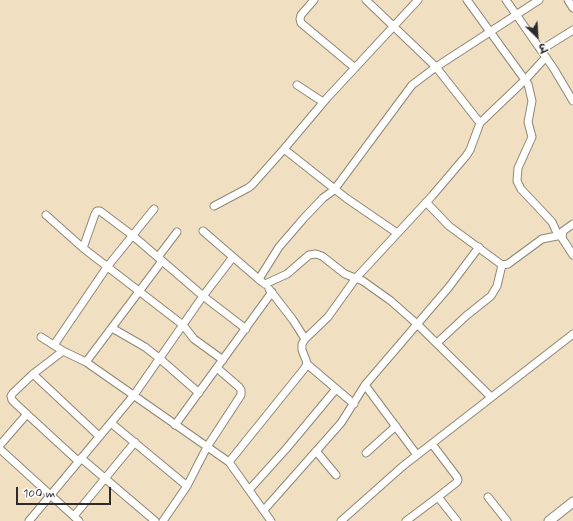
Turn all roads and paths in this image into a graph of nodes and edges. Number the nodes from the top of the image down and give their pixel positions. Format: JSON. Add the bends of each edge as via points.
{"nodes":[{"id":1,"x":314,"y":0,"type":"edge"},
{"id":2,"x":366,"y":0,"type":"edge"},
{"id":3,"x":418,"y":0,"type":"edge"},
{"id":4,"x":467,"y":0,"type":"edge"},
{"id":5,"x":506,"y":0,"type":"edge"},
{"id":6,"x":539,"y":0,"type":"edge"},
{"id":7,"x":568,"y":0,"type":"edge"},
{"id":8,"x":573,"y":8,"type":"edge"},
{"id":9,"x":516,"y":15,"type":"junction"},
{"id":10,"x":393,"y":27,"type":"junction"},
{"id":11,"x":573,"y":30,"type":"edge"},
{"id":12,"x":490,"y":32,"type":"junction"},
{"id":13,"x":541,"y":50,"type":"junction"},
{"id":14,"x":546,"y":57,"type":"junction"},
{"id":15,"x":436,"y":67,"type":"junction"},
{"id":16,"x":355,"y":68,"type":"junction"},
{"id":17,"x":526,"y":79,"type":"junction"},
{"id":18,"x":297,"y":85,"type":"dead end"},
{"id":19,"x":573,"y":99,"type":"edge"},
{"id":20,"x":323,"y":102,"type":"junction"},
{"id":21,"x":480,"y":123,"type":"junction"},
{"id":22,"x":284,"y":149,"type":"junction"},
{"id":23,"x":334,"y":190,"type":"junction"},
{"id":24,"x":426,"y":202,"type":"junction"},
{"id":25,"x":214,"y":206,"type":"dead end"},
{"id":26,"x":154,"y":209,"type":"dead end"},
{"id":27,"x":46,"y":215,"type":"dead end"},
{"id":28,"x":573,"y":224,"type":"edge"},
{"id":29,"x":203,"y":231,"type":"dead end"},
{"id":30,"x":177,"y":232,"type":"dead end"},
{"id":31,"x":397,"y":233,"type":"junction"},
{"id":32,"x":132,"y":235,"type":"junction"},
{"id":33,"x":560,"y":235,"type":"junction"},
{"id":34,"x":479,"y":247,"type":"junction"},
{"id":35,"x":83,"y":248,"type":"junction"},
{"id":36,"x":573,"y":255,"type":"edge"},
{"id":37,"x":233,"y":257,"type":"junction"},
{"id":38,"x":160,"y":259,"type":"junction"},
{"id":39,"x":502,"y":265,"type":"junction"},
{"id":40,"x":107,"y":266,"type":"junction"},
{"id":41,"x":356,"y":278,"type":"junction"},
{"id":42,"x":259,"y":279,"type":"junction"},
{"id":43,"x":265,"y":284,"type":"junction"},
{"id":44,"x":140,"y":292,"type":"junction"},
{"id":45,"x":272,"y":292,"type":"junction"},
{"id":46,"x":203,"y":296,"type":"junction"},
{"id":47,"x":417,"y":324,"type":"junction"},
{"id":48,"x":182,"y":325,"type":"junction"},
{"id":49,"x":112,"y":328,"type":"junction"},
{"id":50,"x":246,"y":329,"type":"junction"},
{"id":51,"x":573,"y":334,"type":"edge"},
{"id":52,"x":41,"y":337,"type":"dead end"},
{"id":53,"x":305,"y":339,"type":"junction"},
{"id":54,"x":437,"y":343,"type":"junction"},
{"id":55,"x":54,"y":345,"type":"junction"},
{"id":56,"x":63,"y":351,"type":"junction"},
{"id":57,"x":159,"y":358,"type":"junction"},
{"id":58,"x":223,"y":360,"type":"junction"},
{"id":59,"x":86,"y":362,"type":"junction"},
{"id":60,"x":307,"y":364,"type":"junction"},
{"id":61,"x":217,"y":368,"type":"junction"},
{"id":62,"x":33,"y":374,"type":"junction"},
{"id":63,"x":365,"y":385,"type":"junction"},
{"id":64,"x":336,"y":388,"type":"junction"},
{"id":65,"x":199,"y":393,"type":"junction"},
{"id":66,"x":134,"y":395,"type":"junction"},
{"id":67,"x":491,"y":397,"type":"junction"},
{"id":68,"x":354,"y":404,"type":"junction"},
{"id":69,"x":27,"y":414,"type":"junction"},
{"id":70,"x":111,"y":423,"type":"junction"},
{"id":71,"x":175,"y":425,"type":"junction"},
{"id":72,"x":396,"y":426,"type":"junction"},
{"id":73,"x":99,"y":436,"type":"junction"},
{"id":74,"x":135,"y":442,"type":"junction"},
{"id":75,"x":432,"y":444,"type":"junction"},
{"id":76,"x":0,"y":445,"type":"edge"},
{"id":77,"x":207,"y":447,"type":"junction"},
{"id":78,"x":0,"y":449,"type":"edge"},
{"id":79,"x":316,"y":451,"type":"junction"},
{"id":80,"x":366,"y":453,"type":"dead end"},
{"id":81,"x":417,"y":455,"type":"junction"},
{"id":82,"x":80,"y":460,"type":"junction"},
{"id":83,"x":228,"y":462,"type":"junction"},
{"id":84,"x":336,"y":475,"type":"dead end"},
{"id":85,"x":105,"y":478,"type":"junction"},
{"id":86,"x":186,"y":486,"type":"junction"},
{"id":87,"x":249,"y":490,"type":"junction"},
{"id":88,"x":51,"y":494,"type":"junction"},
{"id":89,"x":438,"y":497,"type":"junction"},
{"id":90,"x":488,"y":497,"type":"dead end"},
{"id":91,"x":571,"y":507,"type":"edge"},
{"id":92,"x":264,"y":510,"type":"junction"},
{"id":93,"x":76,"y":518,"type":"edge"},
{"id":94,"x":29,"y":521,"type":"edge"},
{"id":95,"x":155,"y":521,"type":"edge"},
{"id":96,"x":163,"y":521,"type":"edge"},
{"id":97,"x":271,"y":521,"type":"edge"},
{"id":98,"x":341,"y":521,"type":"edge"},
{"id":99,"x":406,"y":521,"type":"edge"},
{"id":100,"x":457,"y":521,"type":"edge"},
{"id":101,"x":507,"y":521,"type":"edge"},
{"id":102,"x":549,"y":521,"type":"edge"}],
"edges":[{"from":1,"to":16,"type":"street","via":[[301,15],[301,23]]},
{"from":2,"to":10,"type":"street"},
{"from":3,"to":10,"type":"street"},
{"from":4,"to":12,"type":"street"},
{"from":5,"to":9,"type":"street"},
{"from":6,"to":9,"type":"street"},
{"from":7,"to":8,"type":"street"},
{"from":9,"to":12,"type":"street"},
{"from":9,"to":13,"type":"street"},
{"from":10,"to":15,"type":"street"},
{"from":10,"to":16,"type":"street"},
{"from":11,"to":13,"type":"street"},
{"from":12,"to":15,"type":"street"},
{"from":12,"to":17,"type":"street"},
{"from":13,"to":14,"type":"street"},
{"from":14,"to":17,"type":"street"},
{"from":14,"to":19,"type":"street"},
{"from":15,"to":21,"type":"street"},
{"from":15,"to":23,"type":"street","via":[[406,91]]},
{"from":16,"to":20,"type":"street"},
{"from":17,"to":21,"type":"street"},
{"from":17,"to":33,"type":"street","via":[[532,101],[528,122],[532,137],[518,168],[517,181],[521,190],[552,222]]},
{"from":18,"to":20,"type":"street"},
{"from":20,"to":22,"type":"street"},
{"from":21,"to":24,"type":"street","via":[[469,153]]},
{"from":22,"to":23,"type":"street"},
{"from":22,"to":25,"type":"street","via":[[248,188]]},
{"from":23,"to":31,"type":"street"},
{"from":23,"to":42,"type":"street","via":[[299,223]]},
{"from":24,"to":31,"type":"street"},
{"from":24,"to":34,"type":"street","via":[[450,226]]},
{"from":26,"to":32,"type":"street"},
{"from":27,"to":35,"type":"street"},
{"from":28,"to":33,"type":"street"},
{"from":29,"to":37,"type":"street"},
{"from":30,"to":38,"type":"street"},
{"from":31,"to":41,"type":"street"},
{"from":32,"to":35,"type":"street","via":[[97,211]]},
{"from":32,"to":38,"type":"street"},
{"from":32,"to":40,"type":"street"},
{"from":33,"to":36,"type":"street"},
{"from":33,"to":39,"type":"street","via":[[542,239],[508,264]]},
{"from":34,"to":39,"type":"street"},
{"from":34,"to":47,"type":"street"},
{"from":35,"to":40,"type":"street"},
{"from":37,"to":42,"type":"street"},
{"from":37,"to":46,"type":"street"},
{"from":38,"to":44,"type":"street"},
{"from":38,"to":46,"type":"street"},
{"from":39,"to":54,"type":"street","via":[[497,286],[491,296]]},
{"from":40,"to":44,"type":"street"},
{"from":40,"to":55,"type":"street"},
{"from":41,"to":43,"type":"street","via":[[346,274],[322,256],[312,254],[282,276]]},
{"from":41,"to":47,"type":"street","via":[[391,301]]},
{"from":41,"to":53,"type":"street","via":[[328,317]]},
{"from":42,"to":43,"type":"street"},
{"from":43,"to":45,"type":"street"},
{"from":44,"to":48,"type":"street"},
{"from":44,"to":49,"type":"street"},
{"from":45,"to":50,"type":"street"},
{"from":45,"to":53,"type":"street"},
{"from":46,"to":48,"type":"street"},
{"from":46,"to":50,"type":"street"},
{"from":47,"to":54,"type":"street"},
{"from":47,"to":63,"type":"street"},
{"from":48,"to":57,"type":"street"},
{"from":48,"to":58,"type":"street","via":[[194,339]]},
{"from":49,"to":57,"type":"street"},
{"from":49,"to":59,"type":"street"},
{"from":50,"to":58,"type":"street"},
{"from":51,"to":67,"type":"street"},
{"from":52,"to":55,"type":"street"},
{"from":53,"to":60,"type":"street","via":[[302,350]]},
{"from":54,"to":67,"type":"street"},
{"from":55,"to":56,"type":"street"},
{"from":56,"to":59,"type":"street"},
{"from":56,"to":62,"type":"street"},
{"from":57,"to":65,"type":"street"},
{"from":57,"to":66,"type":"street"},
{"from":58,"to":61,"type":"street"},
{"from":59,"to":66,"type":"street"},
{"from":60,"to":64,"type":"street"},
{"from":60,"to":83,"type":"street"},
{"from":61,"to":65,"type":"street"},
{"from":61,"to":77,"type":"street","via":[[242,390]]},
{"from":62,"to":69,"type":"street","via":[[11,396]]},
{"from":62,"to":73,"type":"street"},
{"from":63,"to":68,"type":"street"},
{"from":63,"to":72,"type":"street"},
{"from":64,"to":68,"type":"street"},
{"from":64,"to":87,"type":"street"},
{"from":65,"to":71,"type":"street"},
{"from":66,"to":70,"type":"street"},
{"from":66,"to":71,"type":"street"},
{"from":67,"to":75,"type":"street"},
{"from":68,"to":79,"type":"street"},
{"from":69,"to":76,"type":"street"},
{"from":69,"to":82,"type":"street"},
{"from":70,"to":73,"type":"street"},
{"from":70,"to":74,"type":"street"},
{"from":71,"to":77,"type":"street"},
{"from":72,"to":80,"type":"street"},
{"from":72,"to":81,"type":"street"},
{"from":73,"to":82,"type":"street"},
{"from":74,"to":85,"type":"street"},
{"from":74,"to":86,"type":"street"},
{"from":75,"to":81,"type":"street"},
{"from":75,"to":89,"type":"street","via":[[458,480]]},
{"from":77,"to":83,"type":"street"},
{"from":77,"to":86,"type":"street"},
{"from":78,"to":88,"type":"street"},
{"from":79,"to":84,"type":"street"},
{"from":79,"to":92,"type":"street"},
{"from":81,"to":98,"type":"street"},
{"from":82,"to":85,"type":"street"},
{"from":82,"to":88,"type":"street"},
{"from":83,"to":87,"type":"street"},
{"from":85,"to":93,"type":"street"},
{"from":85,"to":95,"type":"street"},
{"from":86,"to":96,"type":"street"},
{"from":87,"to":92,"type":"street"},
{"from":88,"to":93,"type":"street"},
{"from":88,"to":94,"type":"street"},
{"from":89,"to":99,"type":"street"},
{"from":89,"to":100,"type":"street"},
{"from":90,"to":101,"type":"street"},
{"from":91,"to":102,"type":"main road"},
{"from":92,"to":97,"type":"street"}]}
